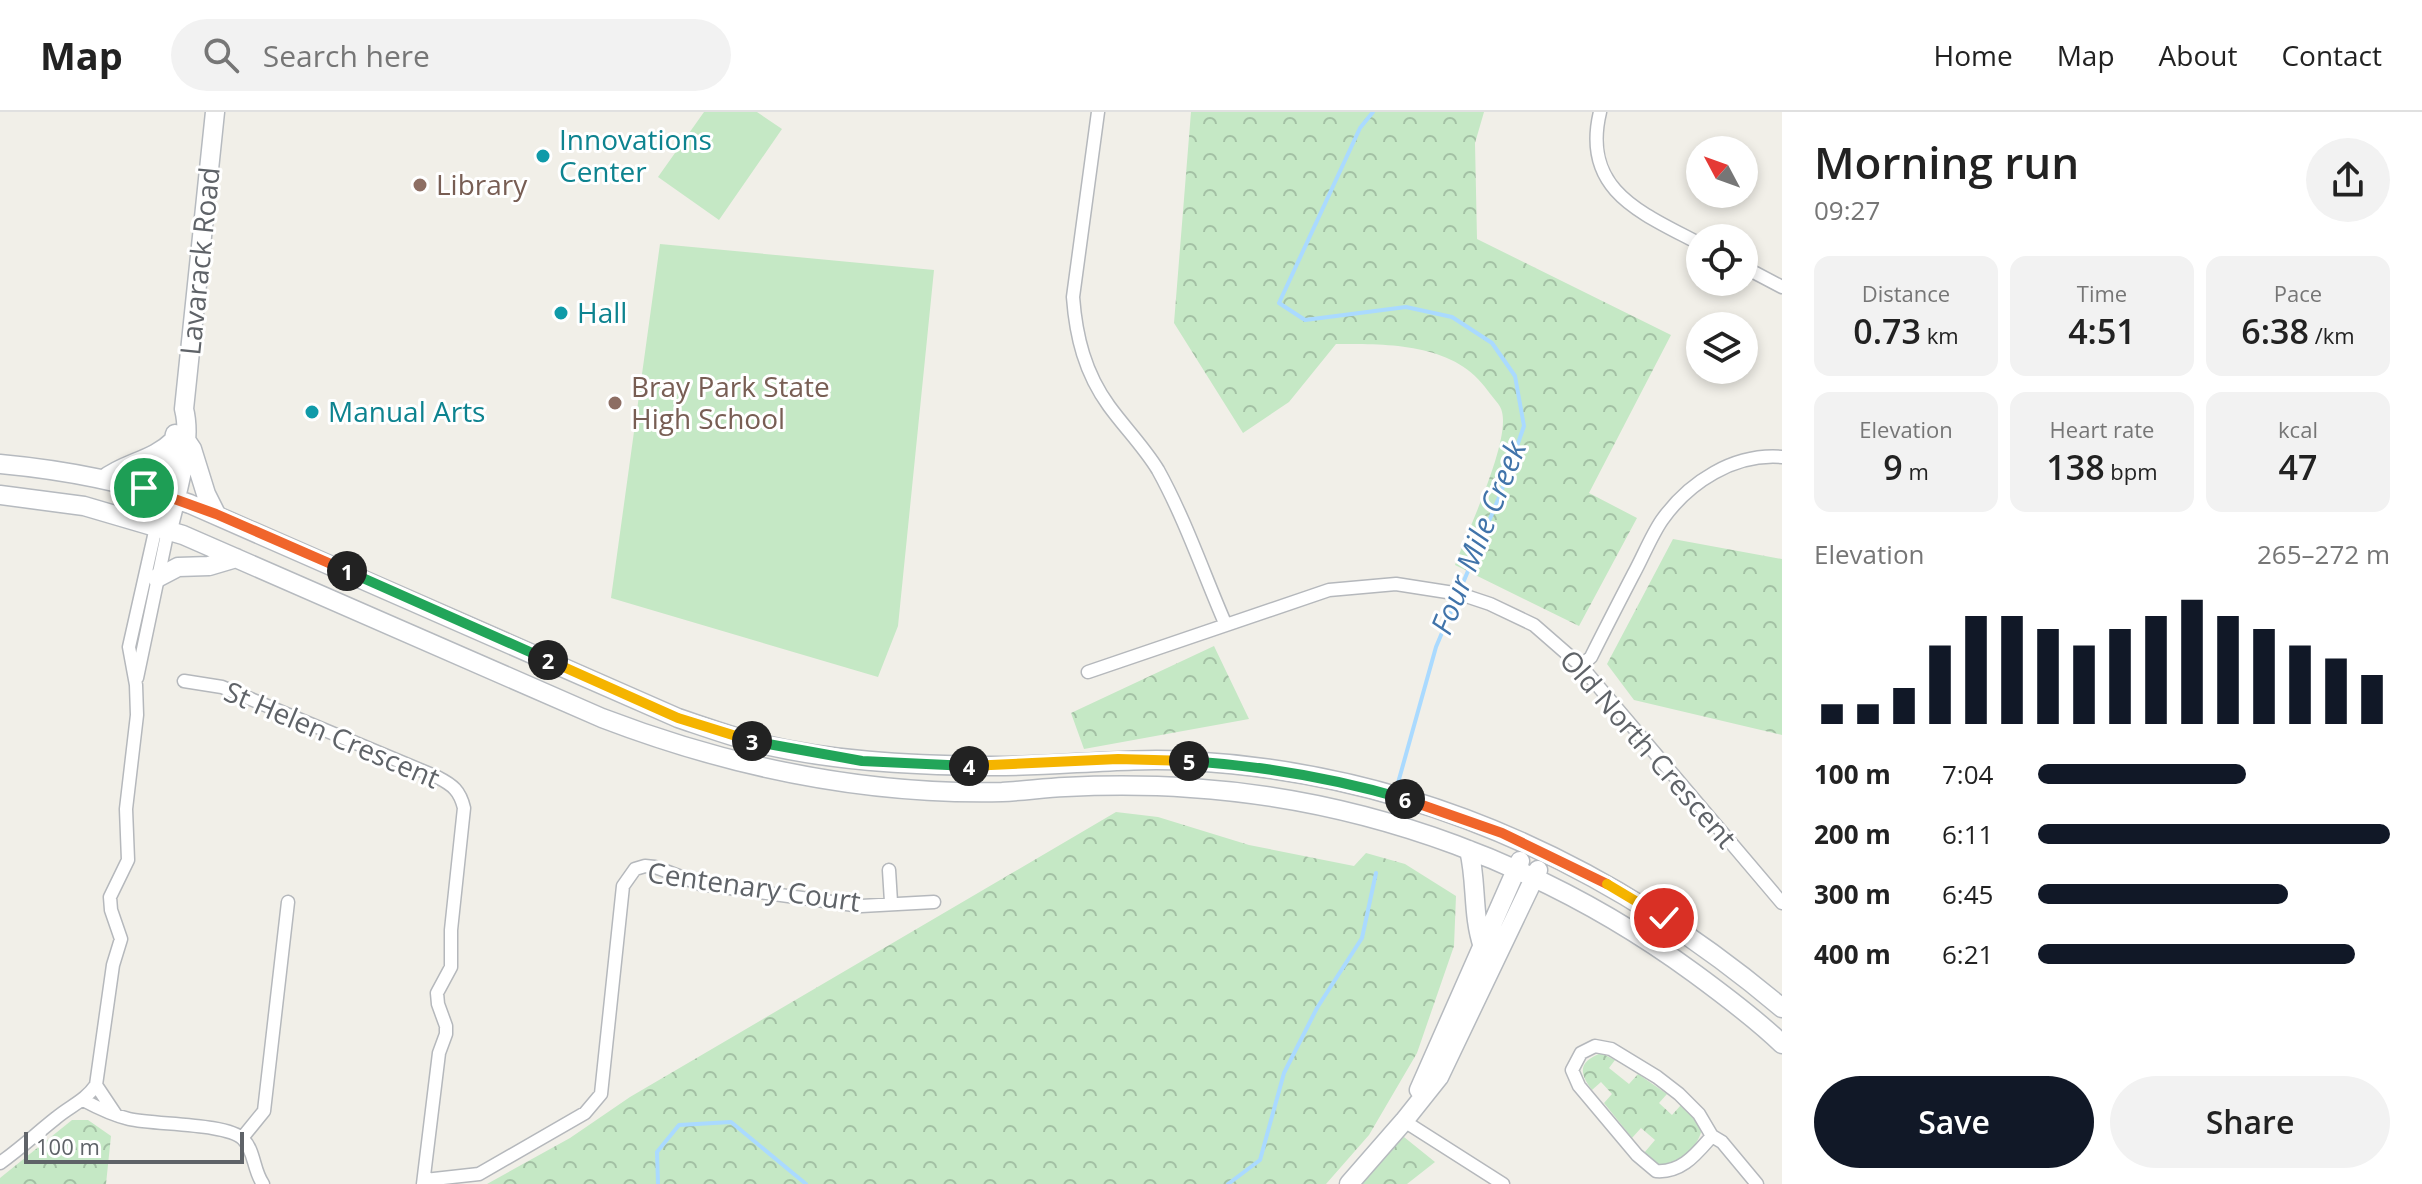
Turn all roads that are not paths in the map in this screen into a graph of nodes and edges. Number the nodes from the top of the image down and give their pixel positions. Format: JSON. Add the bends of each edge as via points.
{"nodes":[{"id":1,"x":215,"y":112,"type":"edge"},
{"id":2,"x":1098,"y":112,"type":"edge"},
{"id":3,"x":1600,"y":112,"type":"edge"},
{"id":4,"x":1686,"y":237,"type":"edge"},
{"id":5,"x":1758,"y":274,"type":"edge"},
{"id":6,"x":1782,"y":287,"type":"edge"},
{"id":7,"x":179,"y":439,"type":"junction"},
{"id":8,"x":1782,"y":457,"type":"edge"},
{"id":9,"x":0,"y":464,"type":"edge"},
{"id":10,"x":104,"y":479,"type":"junction"},
{"id":11,"x":0,"y":495,"type":"edge"},
{"id":12,"x":169,"y":496,"type":"junction"},
{"id":13,"x":216,"y":514,"type":"junction"},
{"id":14,"x":162,"y":528,"type":"junction"},
{"id":15,"x":236,"y":558,"type":"junction"},
{"id":16,"x":157,"y":578,"type":"junction"},
{"id":17,"x":1225,"y":623,"type":"junction"},
{"id":18,"x":1581,"y":666,"type":"junction"},
{"id":19,"x":1088,"y":672,"type":"dead end"},
{"id":20,"x":184,"y":681,"type":"dead end"},
{"id":21,"x":136,"y":685,"type":"junction"},
{"id":22,"x":1529,"y":845,"type":"junction"},
{"id":23,"x":1469,"y":850,"type":"junction"},
{"id":24,"x":1546,"y":853,"type":"junction"},
{"id":25,"x":1516,"y":869,"type":"junction"},
{"id":26,"x":889,"y":870,"type":"dead end"},
{"id":27,"x":1534,"y":878,"type":"junction"},
{"id":28,"x":288,"y":902,"type":"dead end"},
{"id":29,"x":891,"y":902,"type":"junction"},
{"id":30,"x":934,"y":902,"type":"dead end"},
{"id":31,"x":1782,"y":903,"type":"edge"},
{"id":32,"x":1483,"y":947,"type":"junction"},
{"id":33,"x":1782,"y":1008,"type":"edge"},
{"id":34,"x":1782,"y":1044,"type":"edge"},
{"id":35,"x":96,"y":1085,"type":"junction"},
{"id":36,"x":83,"y":1100,"type":"junction"},
{"id":37,"x":116,"y":1115,"type":"junction"},
{"id":38,"x":1404,"y":1121,"type":"junction"},
{"id":39,"x":1712,"y":1136,"type":"junction"},
{"id":40,"x":242,"y":1138,"type":"junction"},
{"id":41,"x":0,"y":1163,"type":"edge"},
{"id":42,"x":427,"y":1164,"type":"junction"},
{"id":43,"x":455,"y":1176,"type":"junction"},
{"id":44,"x":424,"y":1182,"type":"edge"},
{"id":45,"x":263,"y":1184,"type":"edge"},
{"id":46,"x":1349,"y":1184,"type":"edge"},
{"id":47,"x":1503,"y":1184,"type":"edge"},
{"id":48,"x":1757,"y":1184,"type":"edge"}],
"edges":[{"from":1,"to":7,"type":"main road","name":"Lavarack Road"},
{"from":2,"to":17,"type":"street","via":[[1073,297],[1082,355],[1100,393],[1173,499]]},
{"from":3,"to":4,"type":"street","via":[[1594,135],[1605,177],[1623,199]]},
{"from":5,"to":6,"type":"street"},
{"from":7,"to":10,"type":"main road"},
{"from":7,"to":12,"type":"main road","name":"Lavarack Road"},
{"from":7,"to":13,"type":"main road","via":[[192,449]]},
{"from":8,"to":18,"type":"street","via":[[1730,465],[1679,501],[1662,521],[1591,657]]},
{"from":9,"to":10,"type":"main road"},
{"from":10,"to":12,"type":"main road"},
{"from":11,"to":14,"type":"main road","via":[[84,506]]},
{"from":12,"to":13,"type":"main road"},
{"from":12,"to":14,"type":"main road","name":"Lavarack Road"},
{"from":13,"to":22,"type":"main road","via":[[678,718],[754,742],[878,762],[989,767],[1118,759],[1265,768],[1414,802]]},
{"from":14,"to":15,"type":"main road"},
{"from":14,"to":16,"type":"street"},
{"from":14,"to":21,"type":"street","via":[[129,647]]},
{"from":15,"to":16,"type":"main road","via":[[178,567]]},
{"from":15,"to":23,"type":"main road","via":[[602,718],[772,771],[935,791],[1116,785],[1220,791],[1356,814]]},
{"from":16,"to":21,"type":"street"},
{"from":17,"to":18,"type":"street","name":"Old North Crescent","via":[[1329,590],[1373,585],[1428,588],[1490,604],[1534,625]]},
{"from":17,"to":19,"type":"street","name":"Old North Crescent"},
{"from":18,"to":31,"type":"street","name":"Old North Crescent"},
{"from":20,"to":42,"type":"street","name":"St Helen Crescent","via":[[222,687],[457,790],[464,808],[453,955],[437,993],[446,1034],[439,1053]]},
{"from":21,"to":35,"type":"street","via":[[126,809],[128,860],[110,897],[121,939]]},
{"from":22,"to":24,"type":"main road"},
{"from":22,"to":25,"type":"main road"},
{"from":23,"to":25,"type":"main road"},
{"from":23,"to":32,"type":"main road"},
{"from":24,"to":27,"type":"main road"},
{"from":24,"to":33,"type":"main road","via":[[1664,918]]},
{"from":25,"to":27,"type":"main road"},
{"from":25,"to":32,"type":"main road"},
{"from":26,"to":29,"type":"street","name":"Centenary Court"},
{"from":27,"to":34,"type":"main road","via":[[1656,946]]},
{"from":27,"to":38,"type":"main road","via":[[1439,1077]]},
{"from":28,"to":40,"type":"street","via":[[264,1111]]},
{"from":29,"to":30,"type":"street","name":"Centenary Court"},
{"from":29,"to":43,"type":"street","name":"Centenary Court","via":[[861,906],[700,884],[655,867],[635,869],[623,886],[601,1094],[585,1113],[479,1174]]},
{"from":32,"to":38,"type":"main road"},
{"from":35,"to":36,"type":"street"},
{"from":35,"to":37,"type":"street"},
{"from":36,"to":37,"type":"street"},
{"from":36,"to":41,"type":"street"},
{"from":37,"to":40,"type":"street","via":[[232,1131]]},
{"from":38,"to":46,"type":"main road"},
{"from":38,"to":47,"type":"street"},
{"from":39,"to":39,"type":"street","via":[[1692,1160],[1656,1171],[1579,1086],[1573,1075],[1575,1061],[1590,1047],[1611,1049],[1679,1094]]},
{"from":39,"to":48,"type":"street"},
{"from":40,"to":45,"type":"street"},
{"from":42,"to":43,"type":"street"},
{"from":42,"to":44,"type":"street","name":"St Helen Crescent"},
{"from":43,"to":44,"type":"street","name":"Centenary Court"}]}
